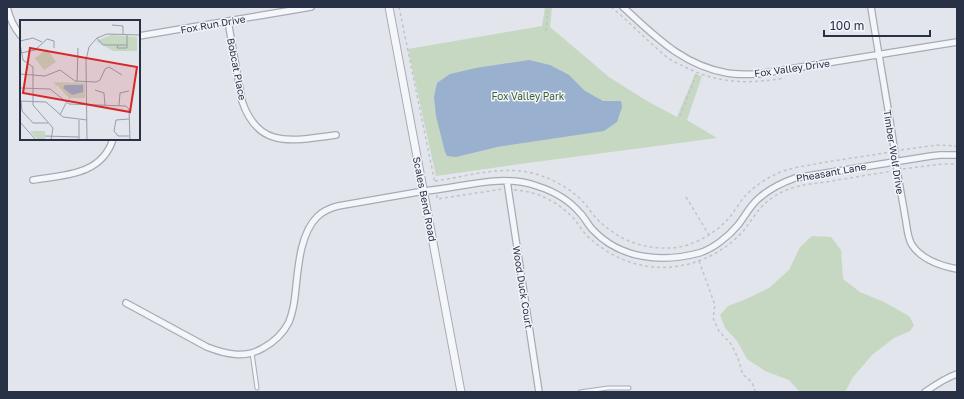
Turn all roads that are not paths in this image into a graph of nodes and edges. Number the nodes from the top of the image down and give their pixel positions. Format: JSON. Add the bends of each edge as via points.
{"nodes":[{"id":1,"x":7,"y":7,"type":"edge"},
{"id":2,"x":311,"y":7,"type":"edge"},
{"id":3,"x":389,"y":7,"type":"edge"},
{"id":4,"x":623,"y":7,"type":"edge"},
{"id":5,"x":871,"y":7,"type":"edge"},
{"id":6,"x":228,"y":21,"type":"junction"},
{"id":7,"x":20,"y":35,"type":"edge"},
{"id":8,"x":140,"y":36,"type":"edge"},
{"id":9,"x":957,"y":42,"type":"edge"},
{"id":10,"x":878,"y":55,"type":"junction"},
{"id":11,"x":336,"y":135,"type":"dead end"},
{"id":12,"x":113,"y":140,"type":"edge"},
{"id":13,"x":957,"y":155,"type":"edge"},
{"id":14,"x":896,"y":162,"type":"junction"},
{"id":15,"x":33,"y":180,"type":"dead end"},
{"id":16,"x":507,"y":181,"type":"junction"},
{"id":17,"x":424,"y":191,"type":"junction"},
{"id":18,"x":957,"y":269,"type":"edge"},
{"id":19,"x":126,"y":304,"type":"dead end"},
{"id":20,"x":252,"y":353,"type":"junction"},
{"id":21,"x":957,"y":374,"type":"edge"},
{"id":22,"x":257,"y":388,"type":"dead end"},
{"id":23,"x":629,"y":388,"type":"dead end"},
{"id":24,"x":461,"y":392,"type":"edge"},
{"id":25,"x":539,"y":392,"type":"edge"},
{"id":26,"x":580,"y":392,"type":"edge"},
{"id":27,"x":925,"y":392,"type":"edge"}],
"edges":[{"from":1,"to":7,"type":"street","via":[[14,28]]},
{"from":2,"to":6,"type":"street","name":"Fox Run Drive"},
{"from":3,"to":17,"type":"street","name":"Scales Bend Road"},
{"from":4,"to":10,"type":"street","name":"Fox Valley Drive","via":[[665,44],[692,62],[728,73],[758,74]]},
{"from":5,"to":10,"type":"street","name":"Timber Wolf Drive"},
{"from":6,"to":8,"type":"street","name":"Fox Run Drive"},
{"from":6,"to":11,"type":"street","name":"Bobcat Place","via":[[242,101],[253,124],[267,135],[285,140]]},
{"from":9,"to":10,"type":"street","name":"Fox Valley Drive"},
{"from":10,"to":14,"type":"street","name":"Timber Wolf Drive"},
{"from":12,"to":15,"type":"street","via":[[107,152],[90,168],[74,174]]},
{"from":13,"to":14,"type":"street","name":"Pheasant Lane"},
{"from":14,"to":16,"type":"street","name":"Pheasant Lane","via":[[795,178],[780,183],[758,199],[738,225],[715,245],[702,252],[668,259],[631,254],[614,246],[592,229],[572,204],[537,186]]},
{"from":14,"to":18,"type":"street","name":"Timber Wolf Drive","via":[[908,235],[912,245],[937,264]]},
{"from":16,"to":17,"type":"street","name":"Pheasant Lane"},
{"from":16,"to":25,"type":"street","name":"Wood Duck Court"},
{"from":17,"to":20,"type":"street","name":"Pheasant Lane","via":[[338,206],[317,217],[311,224],[303,244],[289,322],[270,345]]},
{"from":17,"to":24,"type":"street","name":"Scales Bend Road"},
{"from":19,"to":20,"type":"street","via":[[207,347],[230,354]]},
{"from":20,"to":22,"type":"lane"},
{"from":21,"to":27,"type":"street","via":[[935,384]]},
{"from":23,"to":26,"type":"lane"}]}
